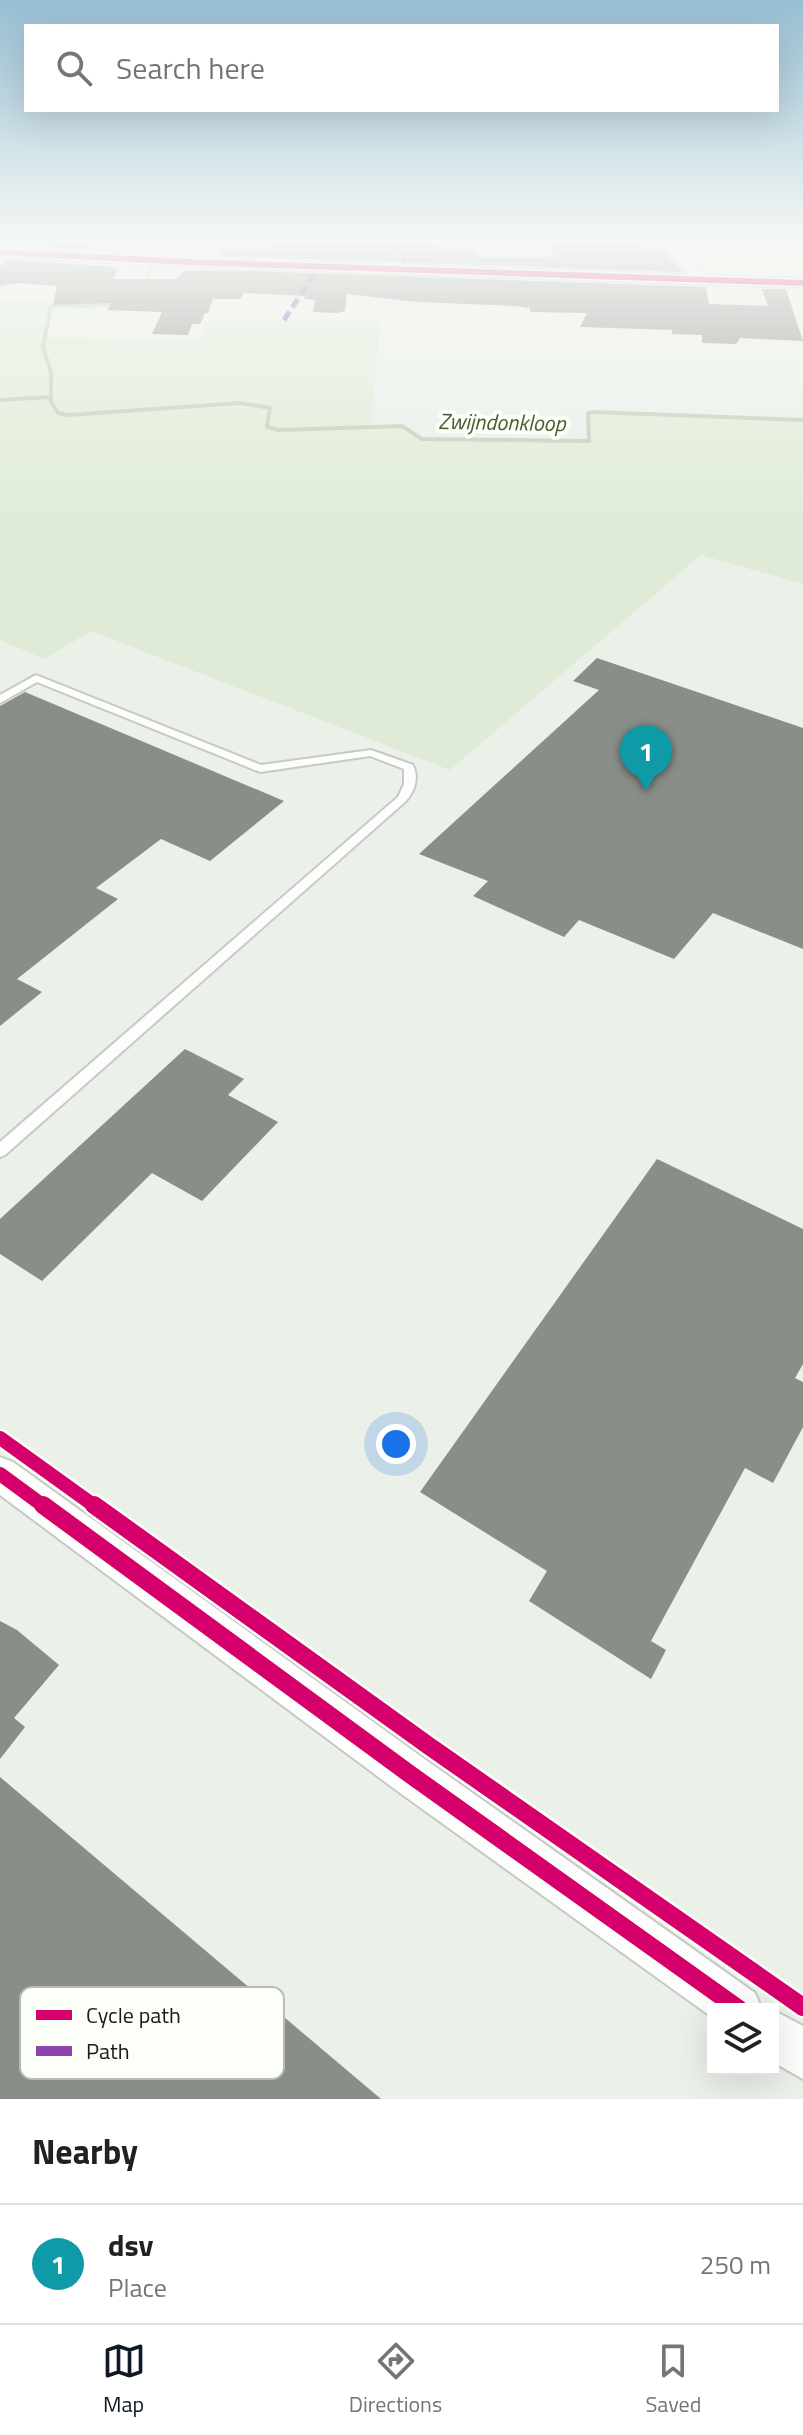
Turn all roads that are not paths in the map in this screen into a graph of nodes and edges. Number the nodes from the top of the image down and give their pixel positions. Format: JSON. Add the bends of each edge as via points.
{"nodes":[{"id":1,"x":0,"y":700,"type":"edge"},
{"id":2,"x":0,"y":1151,"type":"edge"},
{"id":3,"x":0,"y":1474,"type":"edge"},
{"id":4,"x":731,"y":2003,"type":"edge"},
{"id":5,"x":779,"y":2037,"type":"edge"},
{"id":6,"x":803,"y":2055,"type":"edge"}],
"edges":[{"from":1,"to":2,"type":"lane","via":[[36,678],[260,769],[371,753],[409,767],[411,774],[402,799]]},
{"from":3,"to":4,"type":"street"},
{"from":5,"to":6,"type":"street"}]}
